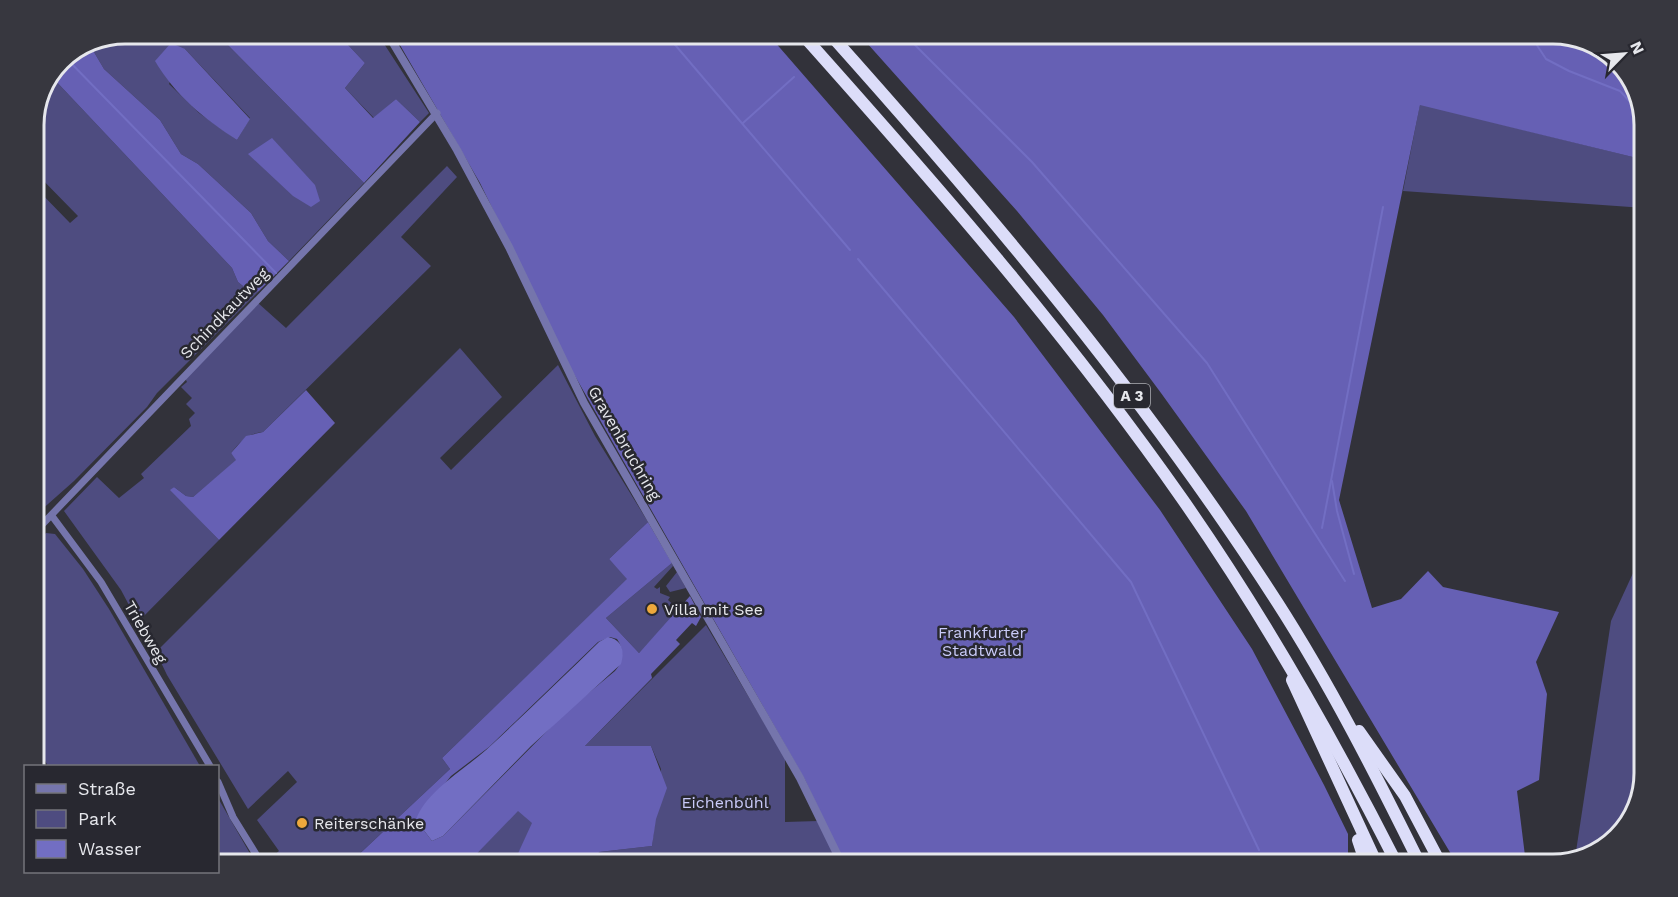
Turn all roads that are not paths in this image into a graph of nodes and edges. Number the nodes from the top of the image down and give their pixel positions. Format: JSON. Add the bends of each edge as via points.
{"nodes":[{"id":1,"x":394,"y":44,"type":"edge"},
{"id":2,"x":811,"y":44,"type":"edge"},
{"id":3,"x":838,"y":44,"type":"edge"},
{"id":4,"x":437,"y":113,"type":"junction"},
{"id":5,"x":52,"y":516,"type":"junction"},
{"id":6,"x":44,"y":524,"type":"edge"},
{"id":7,"x":1277,"y":643,"type":"junction"},
{"id":8,"x":1329,"y":688,"type":"junction"},
{"id":9,"x":209,"y":765,"type":"edge"},
{"id":10,"x":219,"y":784,"type":"edge"},
{"id":11,"x":1346,"y":795,"type":"junction"},
{"id":12,"x":256,"y":854,"type":"edge"},
{"id":13,"x":837,"y":854,"type":"edge"},
{"id":14,"x":1363,"y":854,"type":"edge"},
{"id":15,"x":1373,"y":854,"type":"edge"},
{"id":16,"x":1392,"y":854,"type":"edge"},
{"id":17,"x":1415,"y":854,"type":"edge"},
{"id":18,"x":1436,"y":854,"type":"edge"}],
"edges":[{"from":1,"to":4,"type":"street","name":"Gravenbruchring"},
{"from":2,"to":7,"type":"highway","number":"A 3","via":[[937,185],[1073,352],[1183,500]]},
{"from":3,"to":8,"type":"highway","number":"A 3","via":[[974,198],[1143,410],[1237,541]]},
{"from":4,"to":5,"type":"street","name":"Schindkautweg"},
{"from":4,"to":13,"type":"street","name":"Gravenbruchring","via":[[494,217],[584,403],[796,770]]},
{"from":5,"to":6,"type":"street","name":"Schindkautweg"},
{"from":5,"to":9,"type":"street","name":"Triebweg","via":[[101,582]]},
{"from":7,"to":11,"type":"highway","via":[[1302,707]]},
{"from":7,"to":16,"type":"highway","number":"A 3","via":[[1347,765]]},
{"from":8,"to":17,"type":"highway","number":"A 3"},
{"from":8,"to":18,"type":"highway","via":[[1405,796]]},
{"from":10,"to":12,"type":"street"},
{"from":11,"to":14,"type":"highway"},
{"from":11,"to":15,"type":"highway"}]}
